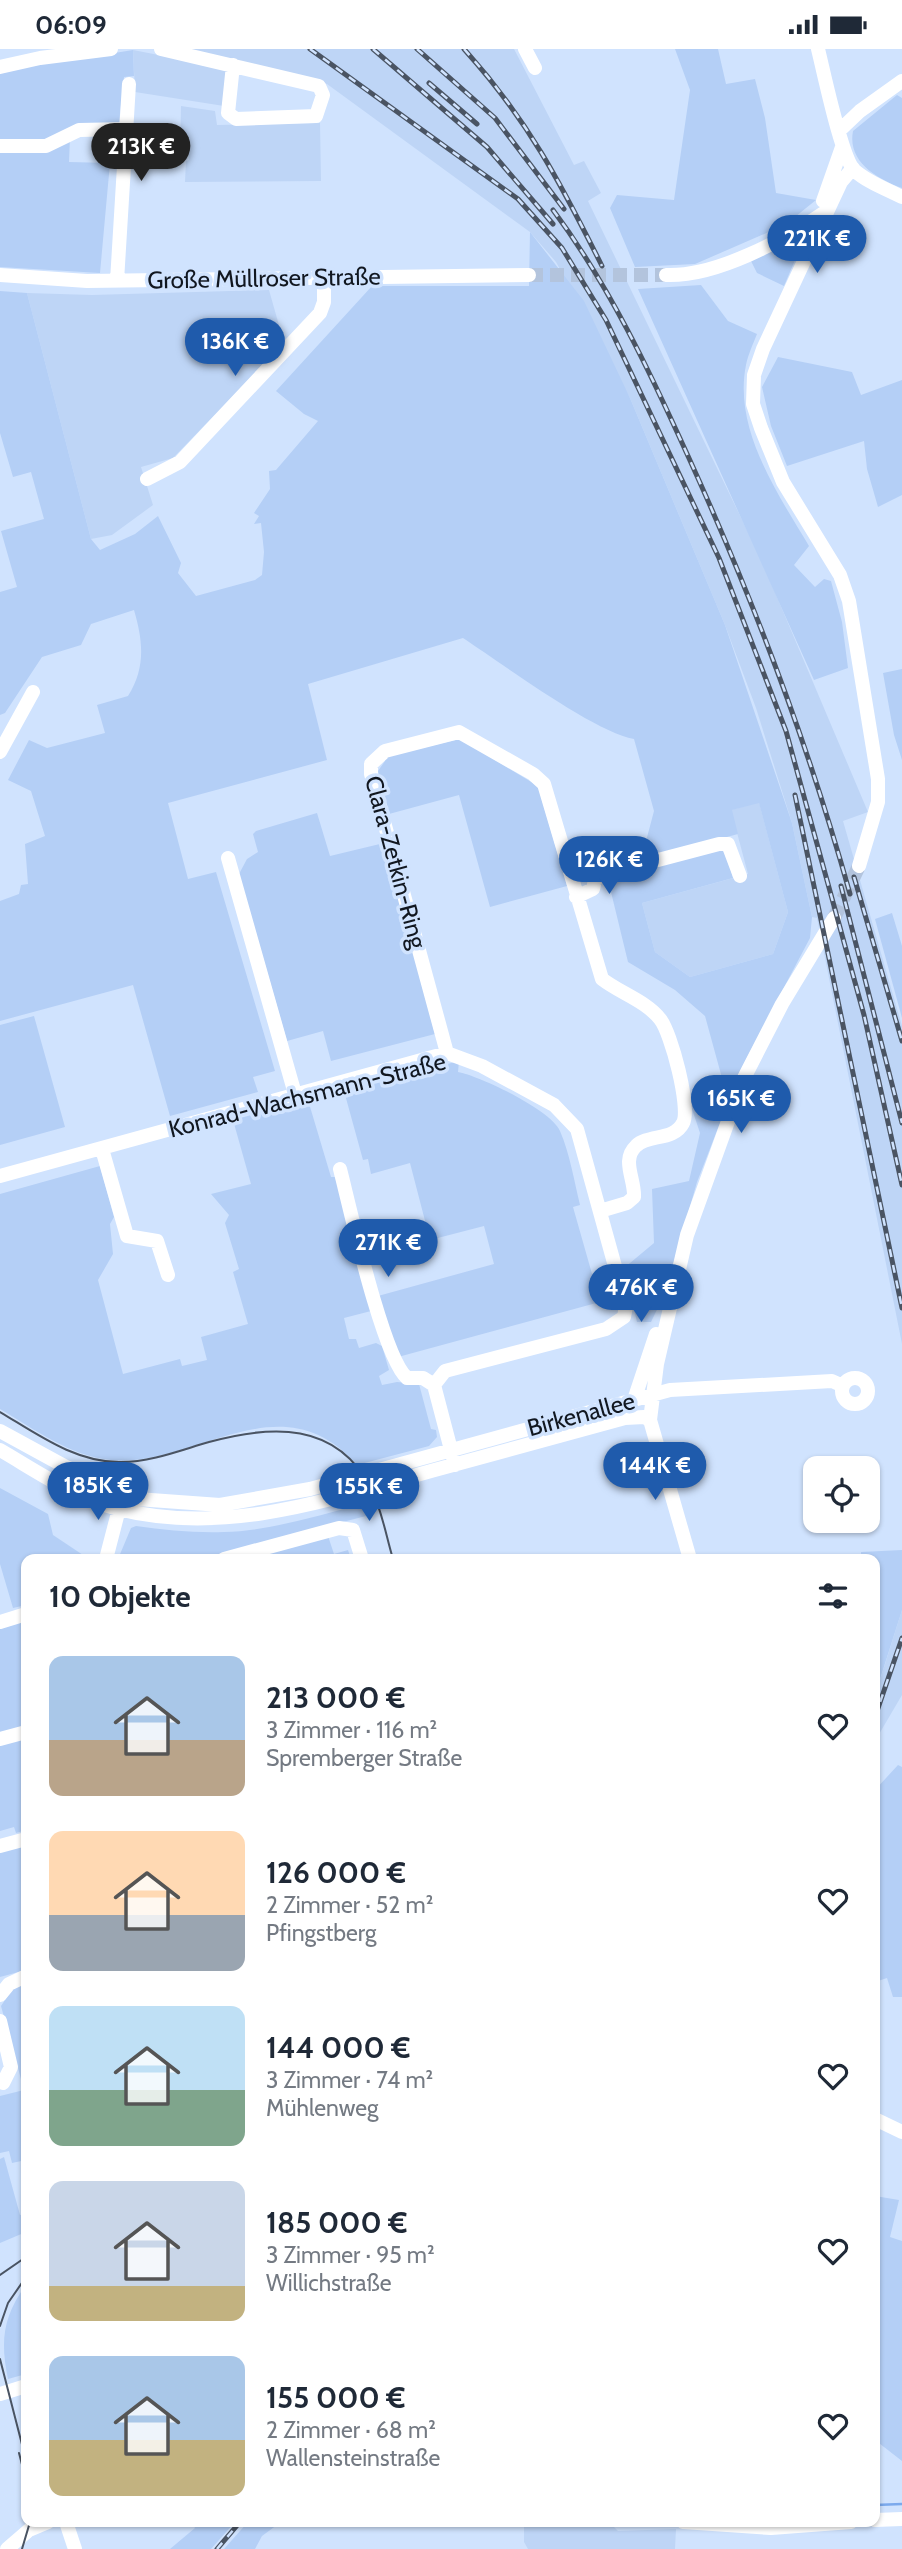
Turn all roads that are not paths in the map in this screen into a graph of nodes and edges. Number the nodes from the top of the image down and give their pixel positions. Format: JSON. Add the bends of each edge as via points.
{"nodes":[{"id":1,"x":111,"y":49,"type":"edge"},
{"id":2,"x":161,"y":49,"type":"edge"},
{"id":3,"x":525,"y":49,"type":"edge"},
{"id":4,"x":818,"y":49,"type":"edge"},
{"id":5,"x":87,"y":51,"type":"edge"},
{"id":6,"x":233,"y":65,"type":"junction"},
{"id":7,"x":0,"y":67,"type":"edge"},
{"id":8,"x":535,"y":68,"type":"dead end"},
{"id":9,"x":902,"y":81,"type":"edge"},
{"id":10,"x":129,"y":84,"type":"dead end"},
{"id":11,"x":127,"y":129,"type":"junction"},
{"id":12,"x":840,"y":130,"type":"junction"},
{"id":13,"x":0,"y":146,"type":"edge"},
{"id":14,"x":842,"y":147,"type":"junction"},
{"id":15,"x":852,"y":168,"type":"junction"},
{"id":16,"x":902,"y":197,"type":"edge"},
{"id":17,"x":828,"y":210,"type":"junction"},
{"id":18,"x":789,"y":234,"type":"junction"},
{"id":19,"x":0,"y":275,"type":"edge"},
{"id":20,"x":529,"y":275,"type":"tunnel mouth"},
{"id":21,"x":666,"y":275,"type":"tunnel mouth"},
{"id":22,"x":324,"y":277,"type":"junction"},
{"id":23,"x":117,"y":281,"type":"junction"},
{"id":24,"x":147,"y":479,"type":"dead end"},
{"id":25,"x":33,"y":692,"type":"dead end"},
{"id":26,"x":0,"y":752,"type":"edge"},
{"id":27,"x":228,"y":858,"type":"dead end"},
{"id":28,"x":859,"y":866,"type":"tunnel mouth"},
{"id":29,"x":740,"y":876,"type":"dead end"},
{"id":30,"x":576,"y":897,"type":"junction"},
{"id":31,"x":834,"y":918,"type":"tunnel mouth"},
{"id":32,"x":447,"y":1053,"type":"junction"},
{"id":33,"x":295,"y":1094,"type":"junction"},
{"id":34,"x":102,"y":1149,"type":"junction"},
{"id":35,"x":340,"y":1169,"type":"dead end"},
{"id":36,"x":0,"y":1176,"type":"edge"},
{"id":37,"x":600,"y":1211,"type":"junction"},
{"id":38,"x":681,"y":1259,"type":"junction"},
{"id":39,"x":168,"y":1275,"type":"dead end"},
{"id":40,"x":434,"y":1385,"type":"junction"},
{"id":41,"x":843,"y":1385,"type":"dead end"},
{"id":42,"x":652,"y":1395,"type":"junction"},
{"id":43,"x":634,"y":1400,"type":"junction"},
{"id":44,"x":650,"y":1420,"type":"junction"},
{"id":45,"x":0,"y":1431,"type":"edge"},
{"id":46,"x":0,"y":1450,"type":"edge"},
{"id":47,"x":450,"y":1450,"type":"junction"},
{"id":48,"x":454,"y":1465,"type":"junction"},
{"id":49,"x":123,"y":1493,"type":"junction"},
{"id":50,"x":119,"y":1509,"type":"junction"},
{"id":51,"x":107,"y":1554,"type":"edge"},
{"id":52,"x":243,"y":1554,"type":"edge"},
{"id":53,"x":360,"y":1554,"type":"edge"},
{"id":54,"x":689,"y":1554,"type":"edge"},
{"id":55,"x":21,"y":1616,"type":"edge"},
{"id":56,"x":0,"y":1622,"type":"edge"},
{"id":57,"x":21,"y":1733,"type":"edge"},
{"id":58,"x":0,"y":1739,"type":"edge"},
{"id":59,"x":21,"y":1840,"type":"edge"},
{"id":60,"x":0,"y":1846,"type":"edge"},
{"id":61,"x":21,"y":1978,"type":"edge"},
{"id":62,"x":0,"y":1995,"type":"edge"},
{"id":63,"x":0,"y":2021,"type":"edge"},
{"id":64,"x":3,"y":2083,"type":"dead end"},
{"id":65,"x":880,"y":2121,"type":"edge"},
{"id":66,"x":902,"y":2132,"type":"edge"},
{"id":67,"x":21,"y":2388,"type":"edge"},
{"id":68,"x":0,"y":2394,"type":"edge"},
{"id":69,"x":902,"y":2519,"type":"edge"},
{"id":70,"x":880,"y":2520,"type":"edge"},
{"id":71,"x":36,"y":2527,"type":"edge"},
{"id":72,"x":68,"y":2527,"type":"edge"},
{"id":73,"x":756,"y":2527,"type":"edge"},
{"id":74,"x":784,"y":2527,"type":"edge"},
{"id":75,"x":6,"y":2549,"type":"edge"},
{"id":76,"x":75,"y":2549,"type":"edge"}],
"edges":[{"from":1,"to":5,"type":"street"},
{"from":2,"to":6,"type":"street"},
{"from":3,"to":8,"type":"street"},
{"from":4,"to":12,"type":"street"},
{"from":5,"to":7,"type":"street"},
{"from":6,"to":6,"type":"street","via":[[319,86],[323,95],[319,111],[316,116],[236,119],[228,113]]},
{"from":9,"to":12,"type":"street"},
{"from":10,"to":11,"type":"street"},
{"from":11,"to":13,"type":"street","via":[[79,130],[46,146]]},
{"from":11,"to":23,"type":"street"},
{"from":12,"to":14,"type":"street"},
{"from":14,"to":15,"type":"street"},
{"from":14,"to":18,"type":"street","via":[[823,201]]},
{"from":15,"to":16,"type":"street"},
{"from":15,"to":17,"type":"street"},
{"from":17,"to":18,"type":"street"},
{"from":17,"to":28,"type":"street","via":[[763,349],[754,375],[753,404],[783,482],[840,575],[849,601],[878,779],[878,802]]},
{"from":18,"to":21,"type":"street","via":[[702,272]]},
{"from":19,"to":23,"type":"street","name":"Große Müllroser Straße"},
{"from":20,"to":22,"type":"street","name":"Große Müllroser Straße"},
{"from":22,"to":23,"type":"street","name":"Große Müllroser Straße"},
{"from":22,"to":24,"type":"street","via":[[320,313],[180,462]]},
{"from":25,"to":26,"type":"street"},
{"from":27,"to":33,"type":"street"},
{"from":29,"to":30,"type":"street","via":[[731,848],[719,844],[601,875],[593,889]]},
{"from":30,"to":32,"type":"street","name":"Clara-Zetkin-Ring","via":[[544,785],[533,774],[459,732],[378,754],[371,774]]},
{"from":30,"to":37,"type":"street","name":"Clara-Zetkin-Ring","via":[[602,979],[662,1020],[686,1113],[682,1125],[670,1134],[639,1142],[630,1152],[634,1197]]},
{"from":31,"to":38,"type":"street","via":[[743,1080]]},
{"from":32,"to":33,"type":"street","name":"Konrad-Wachsmann-Straße"},
{"from":32,"to":37,"type":"street","name":"Konrad-Wachsmann-Straße","via":[[482,1066],[554,1105],[577,1129]]},
{"from":33,"to":34,"type":"street","name":"Konrad-Wachsmann-Straße"},
{"from":34,"to":36,"type":"street","name":"Konrad-Wachsmann-Straße"},
{"from":34,"to":39,"type":"street","via":[[127,1235],[157,1241]]},
{"from":35,"to":40,"type":"street","via":[[399,1371],[407,1378],[423,1378]]},
{"from":37,"to":40,"type":"street","name":"Konrad-Wachsmann-Straße","via":[[626,1306],[624,1317],[606,1329],[445,1371]]},
{"from":38,"to":42,"type":"street"},
{"from":38,"to":43,"type":"street"},
{"from":40,"to":47,"type":"street"},
{"from":41,"to":42,"type":"street","via":[[832,1381],[670,1390]]},
{"from":42,"to":43,"type":"street","name":"Birkenallee"},
{"from":42,"to":44,"type":"street","name":"Birkenallee"},
{"from":43,"to":47,"type":"street","name":"Birkenallee"},
{"from":44,"to":48,"type":"street","name":"Birkenallee","via":[[625,1418]]},
{"from":44,"to":54,"type":"street"},
{"from":45,"to":49,"type":"street","name":"Birkenallee"},
{"from":46,"to":50,"type":"street","name":"Birkenallee","via":[[62,1487]]},
{"from":47,"to":48,"type":"street"},
{"from":47,"to":49,"type":"street","name":"Birkenallee","via":[[310,1489],[245,1501],[178,1504]]},
{"from":48,"to":50,"type":"street","name":"Birkenallee","via":[[282,1510],[225,1520]]},
{"from":49,"to":50,"type":"street"},
{"from":50,"to":51,"type":"street"},
{"from":52,"to":53,"type":"street","via":[[340,1528],[353,1530]]},
{"from":55,"to":56,"type":"street"},
{"from":57,"to":58,"type":"street"},
{"from":59,"to":60,"type":"street"},
{"from":61,"to":62,"type":"street"},
{"from":63,"to":64,"type":"street","via":[[11,2067]]},
{"from":65,"to":66,"type":"street"},
{"from":67,"to":68,"type":"street"},
{"from":69,"to":70,"type":"street"},
{"from":71,"to":75,"type":"street"},
{"from":72,"to":76,"type":"street"},
{"from":73,"to":74,"type":"street"}]}
